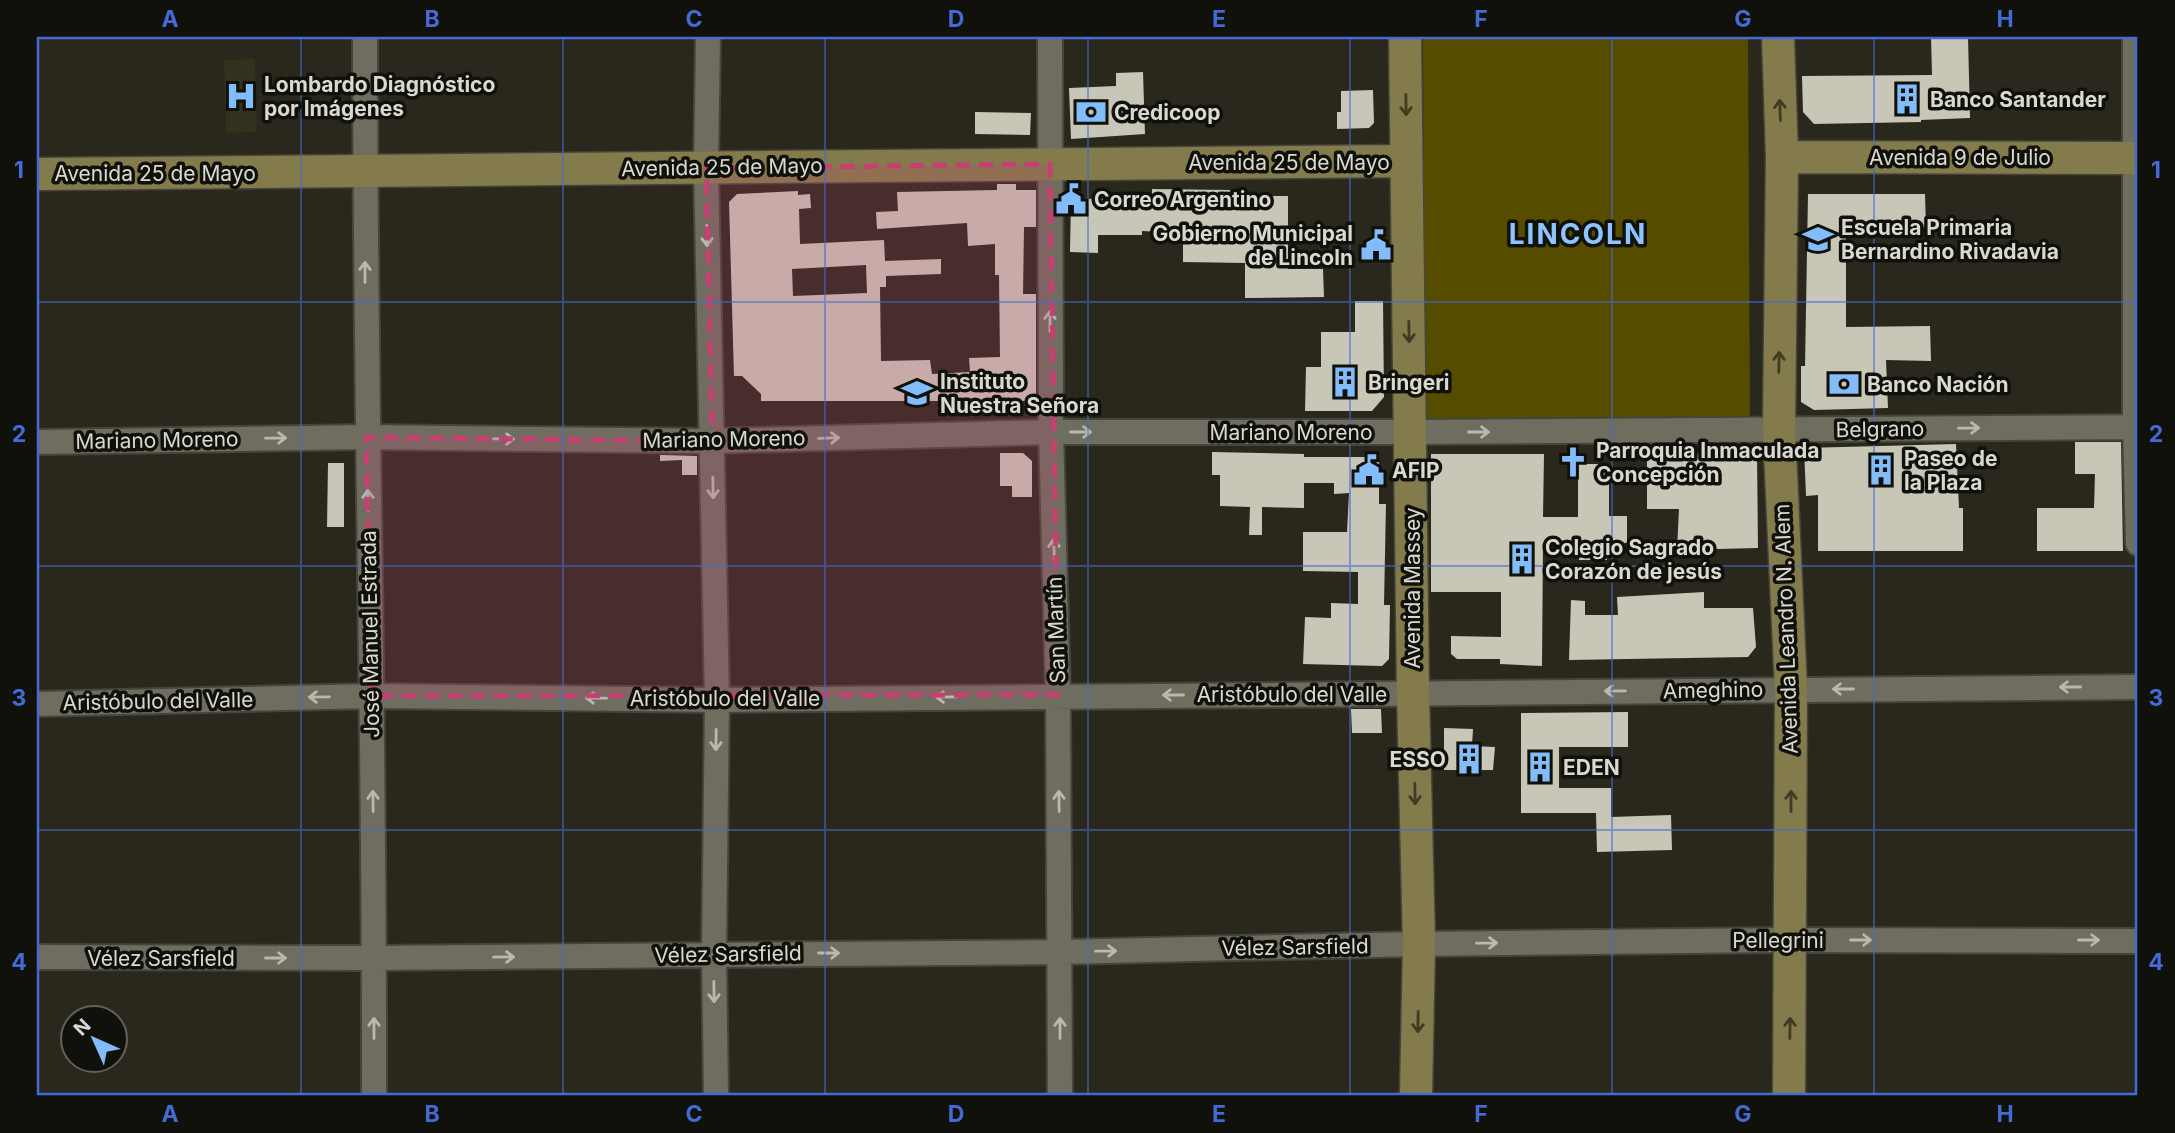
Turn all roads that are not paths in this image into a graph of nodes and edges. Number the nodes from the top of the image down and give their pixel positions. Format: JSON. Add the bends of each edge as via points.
{"nodes":[{"id":1,"x":365,"y":37,"type":"edge"},
{"id":2,"x":708,"y":37,"type":"edge"},
{"id":3,"x":1050,"y":37,"type":"edge"},
{"id":4,"x":1405,"y":37,"type":"edge"},
{"id":5,"x":1778,"y":37,"type":"edge"},
{"id":6,"x":2134,"y":37,"type":"edge"},
{"id":7,"x":1782,"y":156,"type":"junction"},
{"id":8,"x":2137,"y":158,"type":"edge"},
{"id":9,"x":1406,"y":162,"type":"junction"},
{"id":10,"x":1050,"y":164,"type":"junction"},
{"id":11,"x":706,"y":168,"type":"junction"},
{"id":12,"x":365,"y":171,"type":"junction"},
{"id":13,"x":37,"y":174,"type":"edge"},
{"id":14,"x":2137,"y":427,"type":"edge"},
{"id":15,"x":1779,"y":430,"type":"junction"},
{"id":16,"x":1051,"y":432,"type":"junction"},
{"id":17,"x":1411,"y":432,"type":"junction"},
{"id":18,"x":366,"y":437,"type":"junction"},
{"id":19,"x":712,"y":441,"type":"junction"},
{"id":20,"x":37,"y":442,"type":"edge"},
{"id":21,"x":2138,"y":543,"type":"edge"},
{"id":22,"x":2138,"y":687,"type":"edge"},
{"id":23,"x":1791,"y":689,"type":"junction"},
{"id":24,"x":1413,"y":694,"type":"junction"},
{"id":25,"x":1058,"y":695,"type":"junction"},
{"id":26,"x":371,"y":696,"type":"junction"},
{"id":27,"x":717,"y":700,"type":"junction"},
{"id":28,"x":37,"y":704,"type":"edge"},
{"id":29,"x":1791,"y":940,"type":"junction"},
{"id":30,"x":2138,"y":941,"type":"edge"},
{"id":31,"x":1419,"y":944,"type":"junction"},
{"id":32,"x":1061,"y":952,"type":"junction"},
{"id":33,"x":714,"y":954,"type":"junction"},
{"id":34,"x":37,"y":957,"type":"edge"},
{"id":35,"x":374,"y":958,"type":"junction"},
{"id":36,"x":374,"y":1096,"type":"edge"},
{"id":37,"x":716,"y":1096,"type":"edge"},
{"id":38,"x":1060,"y":1096,"type":"edge"},
{"id":39,"x":1416,"y":1096,"type":"edge"},
{"id":40,"x":1789,"y":1096,"type":"edge"}],
"edges":[{"from":1,"to":12,"type":"street","name":"José Manuel Estrada"},
{"from":2,"to":11,"type":"street"},
{"from":3,"to":10,"type":"street","name":"San Martín"},
{"from":4,"to":9,"type":"main road","name":"Avenida Massey","one_way":true},
{"from":7,"to":5,"type":"main road","name":"Avenida Leandro N. Alem","one_way":true},
{"from":6,"to":8,"type":"street"},
{"from":7,"to":8,"type":"main road","name":"Avenida 9 de Julio"},
{"from":15,"to":7,"type":"main road","name":"Avenida Leandro N. Alem","one_way":true},
{"from":8,"to":14,"type":"street"},
{"from":9,"to":10,"type":"main road","name":"Avenida 25 de Mayo"},
{"from":9,"to":17,"type":"main road","name":"Avenida Massey","one_way":true},
{"from":10,"to":11,"type":"main road","name":"Avenida 25 de Mayo"},
{"from":16,"to":10,"type":"street","name":"San Martín","one_way":true},
{"from":11,"to":12,"type":"main road","name":"Avenida 25 de Mayo"},
{"from":11,"to":19,"type":"street","one_way":true},
{"from":12,"to":13,"type":"main road","name":"Avenida 25 de Mayo"},
{"from":18,"to":12,"type":"street","name":"José Manuel Estrada","one_way":true},
{"from":15,"to":14,"type":"street","name":"Belgrano","one_way":true},
{"from":14,"to":21,"type":"street"},
{"from":17,"to":15,"type":"street","name":"Belgrano","one_way":true},
{"from":15,"to":23,"type":"main road","name":"Avenida Leandro N. Alem"},
{"from":16,"to":17,"type":"street","name":"Mariano Moreno","one_way":true},
{"from":19,"to":16,"type":"street","name":"Mariano Moreno","one_way":true},
{"from":25,"to":16,"type":"street","name":"San Martín","one_way":true},
{"from":17,"to":24,"type":"main road","name":"Avenida Massey"},
{"from":18,"to":19,"type":"street","name":"Mariano Moreno","one_way":true},
{"from":20,"to":18,"type":"street","name":"Mariano Moreno","one_way":true},
{"from":26,"to":18,"type":"street","name":"José Manuel Estrada","one_way":true},
{"from":19,"to":27,"type":"street","one_way":true},
{"from":22,"to":23,"type":"street","name":"Ameghino","one_way":true},
{"from":23,"to":24,"type":"street","name":"Ameghino","one_way":true},
{"from":29,"to":23,"type":"main road","name":"Avenida Leandro N. Alem","one_way":true},
{"from":24,"to":25,"type":"street","name":"Aristóbulo del Valle","one_way":true},
{"from":24,"to":31,"type":"main road","name":"Avenida Massey","one_way":true},
{"from":25,"to":27,"type":"street","name":"Aristóbulo del Valle","one_way":true},
{"from":32,"to":25,"type":"street","name":"San Martín","one_way":true},
{"from":27,"to":26,"type":"street","name":"Aristóbulo del Valle","one_way":true},
{"from":26,"to":28,"type":"street","name":"Aristóbulo del Valle","one_way":true},
{"from":35,"to":26,"type":"street","name":"José Manuel Estrada","one_way":true},
{"from":27,"to":33,"type":"street","one_way":true},
{"from":29,"to":30,"type":"street","name":"Pellegrini","one_way":true},
{"from":31,"to":29,"type":"street","name":"Pellegrini","one_way":true},
{"from":40,"to":29,"type":"main road","name":"Avenida Leandro N. Alem","one_way":true},
{"from":32,"to":31,"type":"street","name":"Vélez Sarsfield","one_way":true},
{"from":31,"to":39,"type":"main road","name":"Avenida Massey","one_way":true},
{"from":33,"to":32,"type":"street","name":"Vélez Sarsfield","one_way":true},
{"from":38,"to":32,"type":"street","name":"San Martín","one_way":true},
{"from":35,"to":33,"type":"street","name":"Vélez Sarsfield","one_way":true},
{"from":33,"to":37,"type":"street","one_way":true},
{"from":34,"to":35,"type":"street","name":"Vélez Sarsfield","one_way":true},
{"from":36,"to":35,"type":"street","name":"José Manuel Estrada","one_way":true}]}
